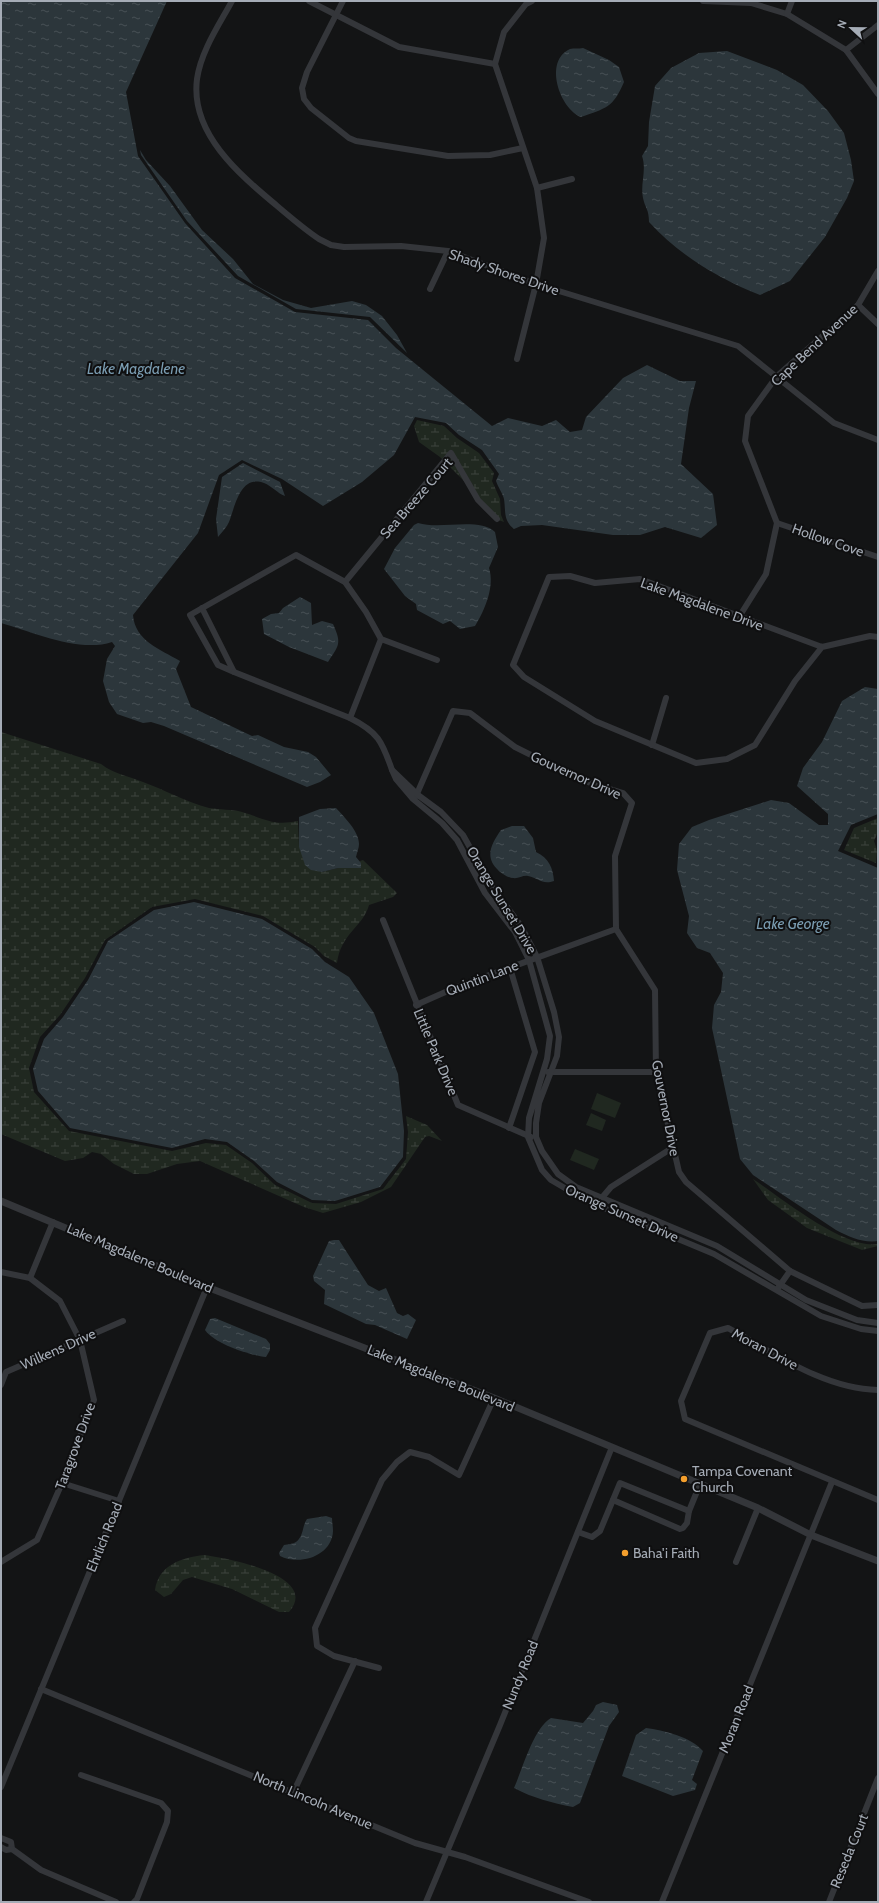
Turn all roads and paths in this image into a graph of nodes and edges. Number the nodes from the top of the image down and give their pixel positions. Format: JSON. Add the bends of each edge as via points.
{"nodes":[{"id":1,"x":232,"y":1,"type":"edge"},
{"id":2,"x":309,"y":1,"type":"edge"},
{"id":3,"x":343,"y":1,"type":"edge"},
{"id":4,"x":704,"y":1,"type":"edge"},
{"id":5,"x":792,"y":1,"type":"edge"},
{"id":6,"x":527,"y":2,"type":"edge"},
{"id":7,"x":787,"y":14,"type":"junction"},
{"id":8,"x":336,"y":15,"type":"junction"},
{"id":9,"x":878,"y":25,"type":"edge"},
{"id":10,"x":846,"y":50,"type":"junction"},
{"id":11,"x":495,"y":64,"type":"junction"},
{"id":12,"x":878,"y":94,"type":"edge"},
{"id":13,"x":523,"y":148,"type":"junction"},
{"id":14,"x":572,"y":178,"type":"dead end"},
{"id":15,"x":537,"y":188,"type":"junction"},
{"id":16,"x":448,"y":251,"type":"junction"},
{"id":17,"x":878,"y":271,"type":"edge"},
{"id":18,"x":536,"y":284,"type":"junction"},
{"id":19,"x":430,"y":289,"type":"dead end"},
{"id":20,"x":858,"y":305,"type":"junction"},
{"id":21,"x":878,"y":324,"type":"edge"},
{"id":22,"x":517,"y":359,"type":"dead end"},
{"id":23,"x":777,"y":376,"type":"junction"},
{"id":24,"x":878,"y":440,"type":"edge"},
{"id":25,"x":497,"y":519,"type":"dead end"},
{"id":26,"x":777,"y":523,"type":"junction"},
{"id":27,"x":878,"y":557,"type":"edge"},
{"id":28,"x":345,"y":582,"type":"junction"},
{"id":29,"x":202,"y":608,"type":"junction"},
{"id":30,"x":739,"y":618,"type":"junction"},
{"id":31,"x":878,"y":637,"type":"edge"},
{"id":32,"x":381,"y":640,"type":"junction"},
{"id":33,"x":822,"y":647,"type":"junction"},
{"id":34,"x":437,"y":660,"type":"dead end"},
{"id":35,"x":234,"y":672,"type":"junction"},
{"id":36,"x":666,"y":698,"type":"dead end"},
{"id":37,"x":350,"y":718,"type":"junction"},
{"id":38,"x":652,"y":745,"type":"junction"},
{"id":39,"x":392,"y":770,"type":"junction"},
{"id":40,"x":418,"y":795,"type":"junction"},
{"id":41,"x":413,"y":799,"type":"junction"},
{"id":42,"x":383,"y":920,"type":"dead end"},
{"id":43,"x":616,"y":929,"type":"junction"},
{"id":44,"x":537,"y":957,"type":"junction"},
{"id":45,"x":529,"y":960,"type":"junction"},
{"id":46,"x":510,"y":968,"type":"junction"},
{"id":47,"x":416,"y":1005,"type":"junction"},
{"id":48,"x":544,"y":1071,"type":"junction"},
{"id":49,"x":551,"y":1072,"type":"junction"},
{"id":50,"x":656,"y":1072,"type":"junction"},
{"id":51,"x":509,"y":1128,"type":"junction"},
{"id":52,"x":528,"y":1137,"type":"junction"},
{"id":53,"x":536,"y":1137,"type":"junction"},
{"id":54,"x":672,"y":1148,"type":"junction"},
{"id":55,"x":601,"y":1197,"type":"junction"},
{"id":56,"x":1,"y":1201,"type":"edge"},
{"id":57,"x":598,"y":1205,"type":"junction"},
{"id":58,"x":53,"y":1222,"type":"junction"},
{"id":59,"x":790,"y":1271,"type":"junction"},
{"id":60,"x":1,"y":1272,"type":"edge"},
{"id":61,"x":30,"y":1278,"type":"junction"},
{"id":62,"x":780,"y":1285,"type":"junction"},
{"id":63,"x":207,"y":1287,"type":"junction"},
{"id":64,"x":777,"y":1292,"type":"junction"},
{"id":65,"x":878,"y":1305,"type":"edge"},
{"id":66,"x":123,"y":1321,"type":"dead end"},
{"id":67,"x":878,"y":1323,"type":"edge"},
{"id":68,"x":878,"y":1332,"type":"edge"},
{"id":69,"x":80,"y":1340,"type":"junction"},
{"id":70,"x":1,"y":1385,"type":"edge"},
{"id":71,"x":878,"y":1390,"type":"edge"},
{"id":72,"x":494,"y":1398,"type":"junction"},
{"id":73,"x":612,"y":1447,"type":"junction"},
{"id":74,"x":832,"y":1482,"type":"junction"},
{"id":75,"x":62,"y":1483,"type":"junction"},
{"id":76,"x":700,"y":1484,"type":"junction"},
{"id":77,"x":878,"y":1499,"type":"edge"},
{"id":78,"x":613,"y":1500,"type":"junction"},
{"id":79,"x":119,"y":1501,"type":"junction"},
{"id":80,"x":758,"y":1508,"type":"junction"},
{"id":81,"x":690,"y":1511,"type":"junction"},
{"id":82,"x":578,"y":1532,"type":"junction"},
{"id":83,"x":811,"y":1535,"type":"junction"},
{"id":84,"x":878,"y":1561,"type":"edge"},
{"id":85,"x":1,"y":1562,"type":"edge"},
{"id":86,"x":736,"y":1562,"type":"dead end"},
{"id":87,"x":355,"y":1661,"type":"junction"},
{"id":88,"x":379,"y":1668,"type":"dead end"},
{"id":89,"x":41,"y":1689,"type":"junction"},
{"id":90,"x":81,"y":1775,"type":"dead end"},
{"id":91,"x":878,"y":1778,"type":"edge"},
{"id":92,"x":1,"y":1787,"type":"edge"},
{"id":93,"x":294,"y":1791,"type":"junction"},
{"id":94,"x":1,"y":1838,"type":"edge"},
{"id":95,"x":1,"y":1847,"type":"edge"},
{"id":96,"x":12,"y":1849,"type":"junction"},
{"id":97,"x":447,"y":1852,"type":"junction"},
{"id":98,"x":116,"y":1902,"type":"edge"},
{"id":99,"x":134,"y":1902,"type":"edge"},
{"id":100,"x":426,"y":1902,"type":"edge"},
{"id":101,"x":589,"y":1902,"type":"edge"},
{"id":102,"x":662,"y":1902,"type":"edge"},
{"id":103,"x":829,"y":1902,"type":"edge"}],
"edges":[{"from":1,"to":16,"type":"street","name":"Shady Shores Drive","via":[[202,58],[196,90],[203,122],[229,163],[257,190],[324,242],[344,247],[401,246]]},
{"from":2,"to":8,"type":"street"},
{"from":3,"to":8,"type":"street"},
{"from":4,"to":7,"type":"street","via":[[751,3]]},
{"from":5,"to":7,"type":"street"},
{"from":6,"to":11,"type":"street","via":[[504,32]]},
{"from":7,"to":10,"type":"street"},
{"from":8,"to":11,"type":"street","via":[[406,49]]},
{"from":8,"to":13,"type":"street","via":[[306,72],[302,88],[304,99],[311,108],[349,138],[448,156],[490,154]]},
{"from":9,"to":10,"type":"street"},
{"from":10,"to":12,"type":"street"},
{"from":11,"to":13,"type":"street"},
{"from":13,"to":15,"type":"street"},
{"from":14,"to":15,"type":"street"},
{"from":15,"to":18,"type":"street","via":[[544,238]]},
{"from":16,"to":18,"type":"street","name":"Shady Shores Drive"},
{"from":16,"to":19,"type":"street"},
{"from":17,"to":20,"type":"street","name":"Cape Bend Avenue"},
{"from":18,"to":22,"type":"street"},
{"from":18,"to":23,"type":"street","name":"Shady Shores Drive","via":[[738,346]]},
{"from":20,"to":21,"type":"street"},
{"from":20,"to":23,"type":"street","name":"Cape Bend Avenue"},
{"from":23,"to":24,"type":"street","name":"Shady Shores Drive","via":[[834,423]]},
{"from":23,"to":26,"type":"street","name":"Cape Bend Avenue","via":[[748,416],[745,441]]},
{"from":25,"to":28,"type":"street","name":"Sea Breeze Court","via":[[478,500],[451,453]]},
{"from":26,"to":27,"type":"street","name":"Hollow Cove"},
{"from":26,"to":30,"type":"street","via":[[766,574]]},
{"from":28,"to":29,"type":"street","name":"Orange Sunset Drive","via":[[296,555]]},
{"from":28,"to":32,"type":"street","name":"Orange Sunset Drive","via":[[366,612]]},
{"from":29,"to":35,"type":"street"},
{"from":29,"to":35,"type":"street","name":"Orange Sunset Drive","via":[[190,614],[218,666]]},
{"from":30,"to":33,"type":"street","name":"Lake Magdalene Drive"},
{"from":30,"to":38,"type":"street","name":"Lake Magdalene Drive","via":[[640,579],[595,583],[570,576],[549,577],[513,664],[524,677],[595,721]]},
{"from":31,"to":33,"type":"street","via":[[870,636]]},
{"from":32,"to":34,"type":"street"},
{"from":32,"to":37,"type":"street"},
{"from":33,"to":38,"type":"street","name":"Lake Magdalene Drive","via":[[795,681],[755,745],[727,759],[696,762]]},
{"from":35,"to":37,"type":"street","name":"Orange Sunset Drive"},
{"from":36,"to":38,"type":"street"},
{"from":37,"to":39,"type":"street","name":"Orange Sunset Drive","via":[[368,727],[383,745]]},
{"from":39,"to":40,"type":"street","name":"Orange Sunset Drive"},
{"from":39,"to":41,"type":"street","name":"Orange Sunset Drive","via":[[396,779]]},
{"from":40,"to":41,"type":"street","name":"Gouvernor Drive"},
{"from":40,"to":43,"type":"street","name":"Gouvernor Drive","via":[[453,711],[470,713],[515,747],[581,780],[623,793],[632,803],[615,856]]},
{"from":40,"to":44,"type":"street","name":"Orange Sunset Drive","via":[[441,812],[463,835],[491,885],[521,926]]},
{"from":41,"to":45,"type":"street","name":"Orange Sunset Drive","via":[[442,823],[457,840],[485,894],[515,932]]},
{"from":42,"to":47,"type":"street","name":"Little Park Drive"},
{"from":43,"to":44,"type":"street","name":"Quintin Lane"},
{"from":43,"to":50,"type":"street","name":"Gouvernor Drive","via":[[655,990]]},
{"from":44,"to":45,"type":"street","name":"Quintin Lane"},
{"from":44,"to":49,"type":"street","name":"Orange Sunset Drive","via":[[554,1012],[558,1037],[557,1056]]},
{"from":45,"to":46,"type":"street","name":"Quintin Lane"},
{"from":45,"to":48,"type":"street","name":"Orange Sunset Drive","via":[[550,1036]]},
{"from":46,"to":47,"type":"street","name":"Quintin Lane"},
{"from":46,"to":51,"type":"street","via":[[535,1052]]},
{"from":47,"to":51,"type":"street","name":"Little Park Drive","via":[[458,1105]]},
{"from":48,"to":49,"type":"street"},
{"from":48,"to":52,"type":"street","name":"Orange Sunset Drive","via":[[532,1105]]},
{"from":49,"to":50,"type":"street"},
{"from":49,"to":53,"type":"street","name":"Orange Sunset Drive","via":[[539,1103]]},
{"from":50,"to":54,"type":"street","name":"Gouvernor Drive"},
{"from":51,"to":52,"type":"street","name":"Little Park Drive"},
{"from":52,"to":53,"type":"street","name":"Little Park Drive"},
{"from":52,"to":57,"type":"street","name":"Orange Sunset Drive","via":[[542,1170],[551,1180]]},
{"from":53,"to":55,"type":"street","name":"Orange Sunset Drive","via":[[558,1174],[576,1187]]},
{"from":54,"to":55,"type":"street","via":[[611,1187]]},
{"from":54,"to":59,"type":"street","name":"Gouvernor Drive","via":[[679,1172],[686,1182]]},
{"from":55,"to":57,"type":"street"},
{"from":55,"to":62,"type":"street","name":"Orange Sunset Drive","via":[[717,1246]]},
{"from":56,"to":58,"type":"street","name":"Lake Magdalene Boulevard"},
{"from":57,"to":64,"type":"street","name":"Orange Sunset Drive","via":[[714,1254]]},
{"from":58,"to":61,"type":"street"},
{"from":58,"to":63,"type":"street","name":"Lake Magdalene Boulevard"},
{"from":59,"to":62,"type":"street"},
{"from":59,"to":65,"type":"street","name":"Gouvernor Drive","via":[[862,1306]]},
{"from":60,"to":61,"type":"street","name":"Taragrove Drive"},
{"from":61,"to":69,"type":"street","name":"Taragrove Drive","via":[[60,1301]]},
{"from":62,"to":64,"type":"street"},
{"from":62,"to":67,"type":"street","name":"Orange Sunset Drive","via":[[828,1310],[857,1320]]},
{"from":63,"to":72,"type":"street","name":"Lake Magdalene Boulevard"},
{"from":63,"to":79,"type":"street","name":"Ehrlich Road"},
{"from":64,"to":68,"type":"street","name":"Orange Sunset Drive","via":[[832,1321]]},
{"from":66,"to":69,"type":"street","name":"Wilkens Drive"},
{"from":69,"to":70,"type":"street","name":"Wilkens Drive","via":[[6,1372]]},
{"from":69,"to":75,"type":"street","name":"Taragrove Drive","via":[[94,1400]]},
{"from":71,"to":74,"type":"street","name":"Moran Drive","via":[[843,1385],[807,1370],[728,1328],[710,1334],[682,1401],[685,1419]]},
{"from":72,"to":73,"type":"street","name":"Lake Magdalene Boulevard"},
{"from":72,"to":87,"type":"street","via":[[459,1475],[429,1457],[410,1452],[397,1462],[382,1480],[315,1628],[317,1646],[334,1656]]},
{"from":73,"to":76,"type":"street","name":"Lake Magdalene Boulevard"},
{"from":73,"to":82,"type":"street","name":"Nundy Road"},
{"from":74,"to":77,"type":"street","name":"Moran Drive"},
{"from":74,"to":83,"type":"street","name":"Moran Road"},
{"from":75,"to":79,"type":"street"},
{"from":75,"to":85,"type":"street","name":"Taragrove Drive","via":[[37,1540]]},
{"from":76,"to":80,"type":"street","name":"Lake Magdalene Boulevard"},
{"from":76,"to":81,"type":"street"},
{"from":78,"to":81,"type":"street","via":[[620,1483]]},
{"from":78,"to":81,"type":"street","via":[[680,1529],[687,1523]]},
{"from":78,"to":82,"type":"street","via":[[596,1535],[592,1537]]},
{"from":79,"to":89,"type":"street","name":"Ehrlich Road"},
{"from":80,"to":83,"type":"street","name":"Lake Magdalene Boulevard"},
{"from":80,"to":86,"type":"street"},
{"from":82,"to":97,"type":"street","name":"Nundy Road"},
{"from":83,"to":84,"type":"street","name":"Lake Magdalene Boulevard"},
{"from":83,"to":102,"type":"street","name":"Moran Road"},
{"from":87,"to":88,"type":"street"},
{"from":87,"to":93,"type":"street"},
{"from":89,"to":92,"type":"street","name":"Ehrlich Road"},
{"from":89,"to":93,"type":"street","name":"North Lincoln Avenue"},
{"from":90,"to":99,"type":"street","via":[[161,1803],[168,1811],[167,1822]]},
{"from":91,"to":103,"type":"street","name":"Reseda Court"},
{"from":93,"to":97,"type":"street","name":"North Lincoln Avenue","via":[[416,1843]]},
{"from":94,"to":96,"type":"street","via":[[11,1842]]},
{"from":95,"to":96,"type":"street","via":[[6,1850]]},
{"from":96,"to":98,"type":"street","via":[[41,1870]]},
{"from":97,"to":100,"type":"street","name":"Nundy Road"},
{"from":97,"to":101,"type":"street","name":"North Lincoln Avenue"}]}
